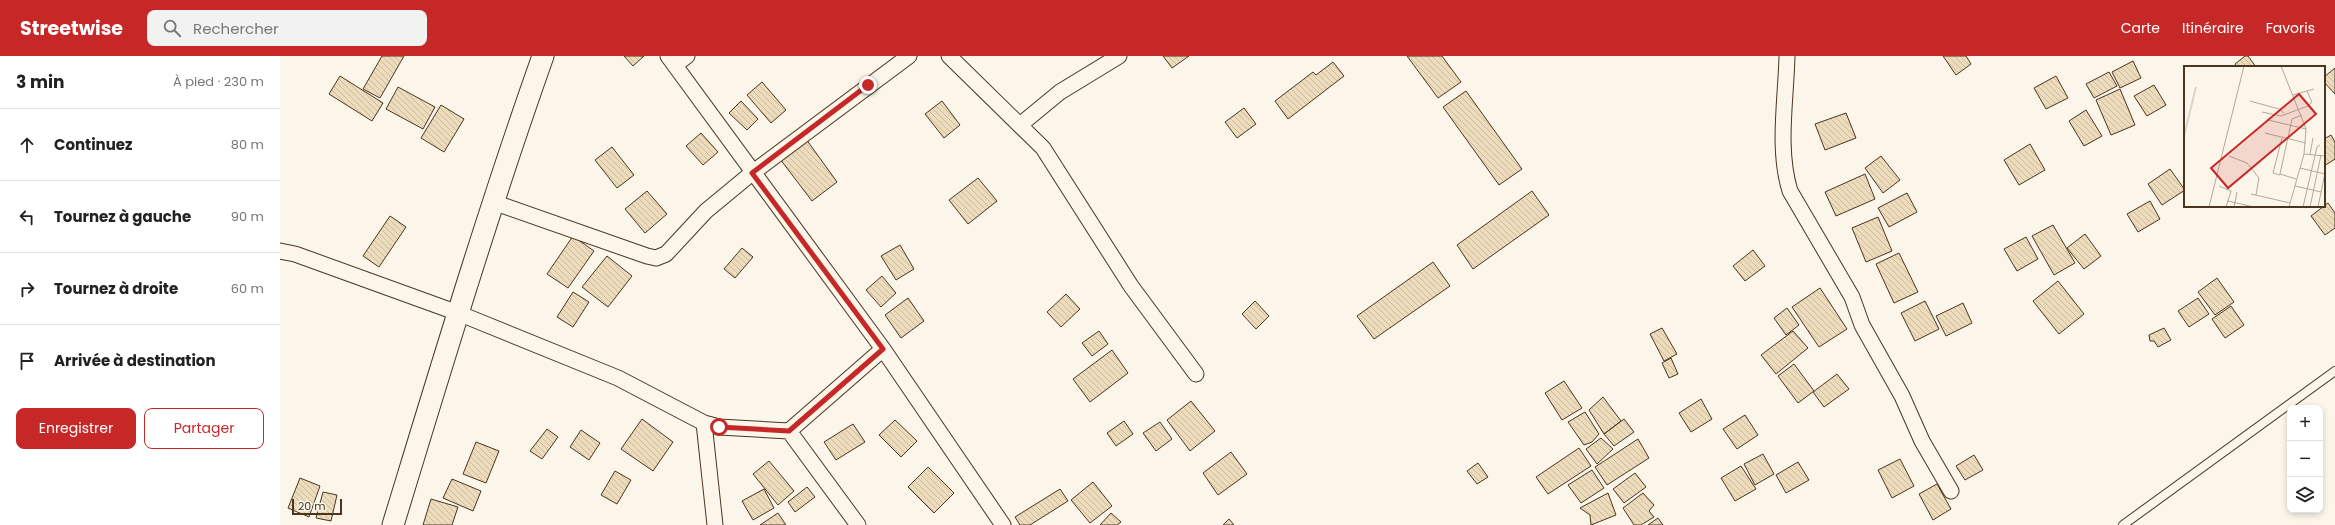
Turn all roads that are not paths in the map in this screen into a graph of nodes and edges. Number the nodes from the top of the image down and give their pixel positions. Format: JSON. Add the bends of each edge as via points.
{"nodes":[{"id":1,"x":543,"y":56,"type":"edge"},
{"id":2,"x":687,"y":56,"type":"edge"},
{"id":3,"x":909,"y":56,"type":"edge"},
{"id":4,"x":949,"y":56,"type":"edge"},
{"id":5,"x":1119,"y":56,"type":"edge"},
{"id":6,"x":1787,"y":56,"type":"edge"},
{"id":7,"x":671,"y":61,"type":"edge"},
{"id":8,"x":1020,"y":125,"type":"junction"},
{"id":9,"x":752,"y":173,"type":"junction"},
{"id":10,"x":493,"y":202,"type":"junction"},
{"id":11,"x":280,"y":251,"type":"edge"},
{"id":12,"x":458,"y":313,"type":"junction"},
{"id":13,"x":883,"y":349,"type":"junction"},
{"id":14,"x":2335,"y":371,"type":"edge"},
{"id":15,"x":1196,"y":374,"type":"dead end"},
{"id":16,"x":704,"y":423,"type":"junction"},
{"id":17,"x":789,"y":431,"type":"junction"},
{"id":18,"x":1951,"y":491,"type":"dead end"},
{"id":19,"x":393,"y":525,"type":"edge"},
{"id":20,"x":714,"y":525,"type":"edge"},
{"id":21,"x":858,"y":525,"type":"edge"},
{"id":22,"x":1003,"y":525,"type":"edge"},
{"id":23,"x":2123,"y":525,"type":"edge"}],
"edges":[{"from":1,"to":10,"type":"street"},
{"from":2,"to":7,"type":"street"},
{"from":3,"to":9,"type":"street"},
{"from":4,"to":8,"type":"street"},
{"from":5,"to":8,"type":"street","via":[[1060,92]]},
{"from":6,"to":18,"type":"street","via":[[1784,154],[1785,174],[1790,191],[1852,297],[1862,325]]},
{"from":7,"to":9,"type":"street"},
{"from":8,"to":15,"type":"street","via":[[1043,148],[1131,286]]},
{"from":9,"to":10,"type":"street","via":[[706,211],[666,254],[656,258]]},
{"from":9,"to":13,"type":"street"},
{"from":10,"to":12,"type":"street"},
{"from":11,"to":12,"type":"street","via":[[295,254]]},
{"from":12,"to":16,"type":"street","via":[[618,378]]},
{"from":12,"to":19,"type":"street"},
{"from":13,"to":17,"type":"street"},
{"from":13,"to":22,"type":"street"},
{"from":14,"to":23,"type":"lane"},
{"from":16,"to":17,"type":"street","via":[[719,427]]},
{"from":16,"to":20,"type":"street"},
{"from":17,"to":21,"type":"street"}]}
